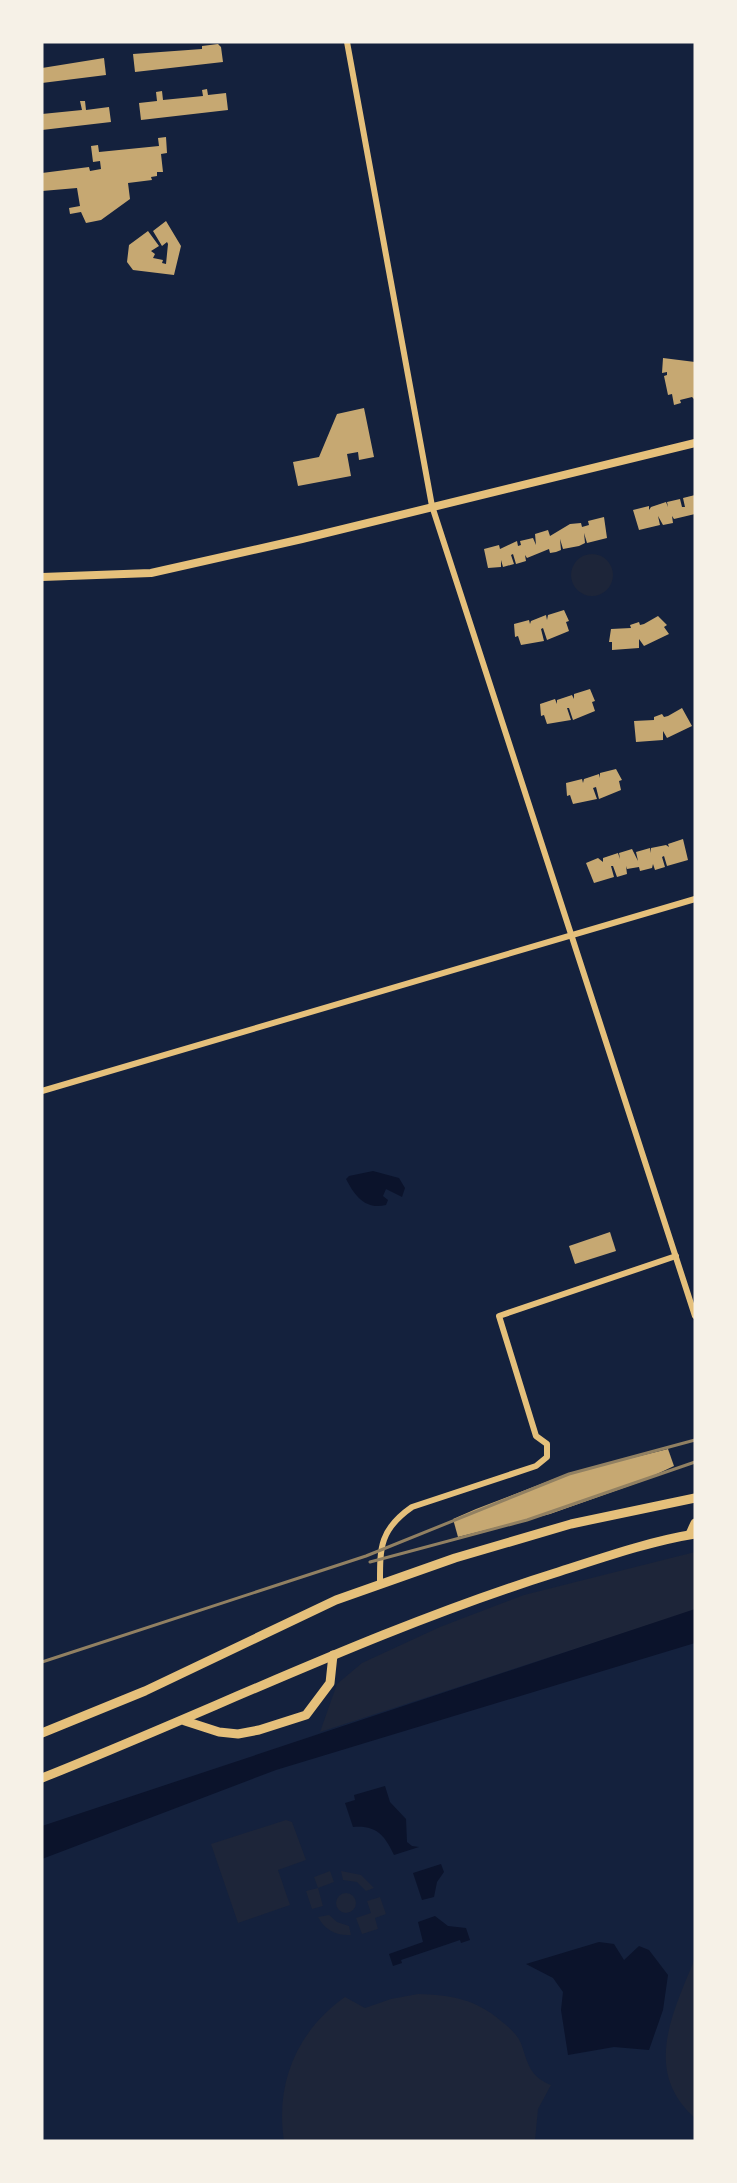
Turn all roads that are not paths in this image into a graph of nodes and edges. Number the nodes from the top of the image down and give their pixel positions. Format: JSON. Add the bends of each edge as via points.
{"nodes":[{"id":1,"x":347,"y":42,"type":"edge"},
{"id":2,"x":695,"y":443,"type":"edge"},
{"id":3,"x":432,"y":506,"type":"junction"},
{"id":4,"x":42,"y":577,"type":"edge"},
{"id":5,"x":695,"y":899,"type":"edge"},
{"id":6,"x":571,"y":936,"type":"junction"},
{"id":7,"x":42,"y":1091,"type":"edge"},
{"id":8,"x":676,"y":1256,"type":"junction"},
{"id":9,"x":695,"y":1316,"type":"edge"},
{"id":10,"x":690,"y":1499,"type":"edge"},
{"id":11,"x":695,"y":1509,"type":"edge"},
{"id":12,"x":695,"y":1523,"type":"edge"},
{"id":13,"x":692,"y":1534,"type":"edge"},
{"id":14,"x":380,"y":1585,"type":"junction"},
{"id":15,"x":333,"y":1655,"type":"junction"},
{"id":16,"x":185,"y":1721,"type":"junction"},
{"id":17,"x":42,"y":1733,"type":"edge"},
{"id":18,"x":42,"y":1778,"type":"edge"}],
"edges":[{"from":1,"to":3,"type":"street"},
{"from":2,"to":3,"type":"street"},
{"from":3,"to":4,"type":"street","via":[[151,573]]},
{"from":3,"to":6,"type":"street"},
{"from":5,"to":6,"type":"street"},
{"from":6,"to":7,"type":"street"},
{"from":6,"to":8,"type":"street"},
{"from":8,"to":9,"type":"street"},
{"from":8,"to":14,"type":"street","via":[[499,1316],[536,1436],[547,1444],[547,1457],[536,1466],[412,1507],[400,1515],[381,1543]]},
{"from":10,"to":11,"type":"main road"},
{"from":10,"to":14,"type":"main road","via":[[571,1524],[454,1558]]},
{"from":12,"to":13,"type":"main road"},
{"from":13,"to":15,"type":"main road","via":[[514,1586]]},
{"from":14,"to":17,"type":"main road","via":[[336,1600],[145,1691]]},
{"from":15,"to":16,"type":"main road"},
{"from":15,"to":16,"type":"main road","via":[[330,1683],[306,1715],[238,1734]]},
{"from":16,"to":18,"type":"main road"}]}
